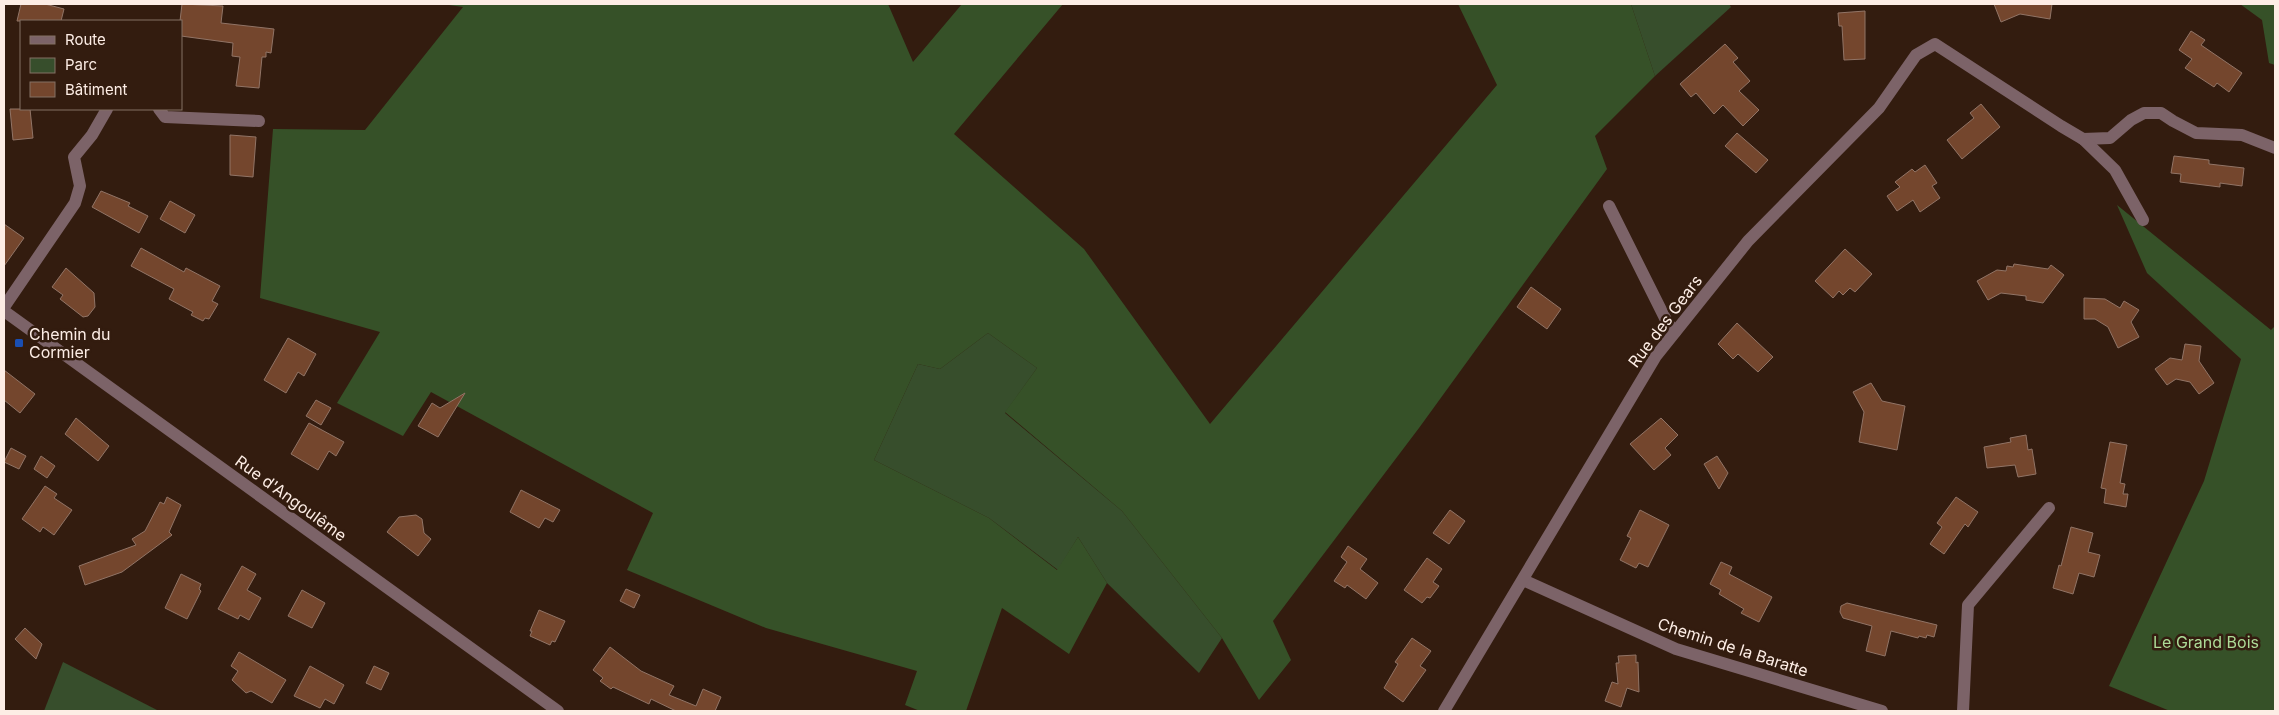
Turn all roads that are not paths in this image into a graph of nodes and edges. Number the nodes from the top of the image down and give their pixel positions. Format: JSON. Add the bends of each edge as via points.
{"nodes":[{"id":1,"x":105,"y":110,"type":"edge"},
{"id":2,"x":160,"y":110,"type":"edge"},
{"id":3,"x":259,"y":121,"type":"dead end"},
{"id":4,"x":2083,"y":139,"type":"junction"},
{"id":5,"x":2275,"y":148,"type":"edge"},
{"id":6,"x":1609,"y":206,"type":"dead end"},
{"id":7,"x":2143,"y":220,"type":"dead end"},
{"id":8,"x":4,"y":307,"type":"edge"},
{"id":9,"x":4,"y":311,"type":"edge"},
{"id":10,"x":1675,"y":332,"type":"junction"},
{"id":11,"x":2049,"y":508,"type":"dead end"},
{"id":12,"x":1523,"y":580,"type":"junction"},
{"id":13,"x":558,"y":711,"type":"edge"},
{"id":14,"x":1444,"y":711,"type":"edge"},
{"id":15,"x":1882,"y":711,"type":"edge"},
{"id":16,"x":1963,"y":711,"type":"edge"}],
"edges":[{"from":1,"to":8,"type":"street","via":[[92,135],[74,157],[80,186],[75,203]]},
{"from":2,"to":3,"type":"street","via":[[165,117]]},
{"from":4,"to":5,"type":"street","via":[[2110,138],[2144,113],[2162,113],[2196,133],[2242,135]]},
{"from":4,"to":7,"type":"street","via":[[2115,170]]},
{"from":4,"to":10,"type":"street","name":"Rue des Gears","via":[[1935,44],[1916,55],[1879,108],[1748,241]]},
{"from":6,"to":10,"type":"street"},
{"from":9,"to":13,"type":"street","name":"Rue d'Angoulême"},
{"from":10,"to":12,"type":"street","name":"Rue des Gears","via":[[1656,356]]},
{"from":11,"to":16,"type":"street","via":[[1968,605]]},
{"from":12,"to":14,"type":"street","name":"Rue des Gears"},
{"from":12,"to":15,"type":"street","name":"Chemin de la Baratte","via":[[1676,649]]}]}
